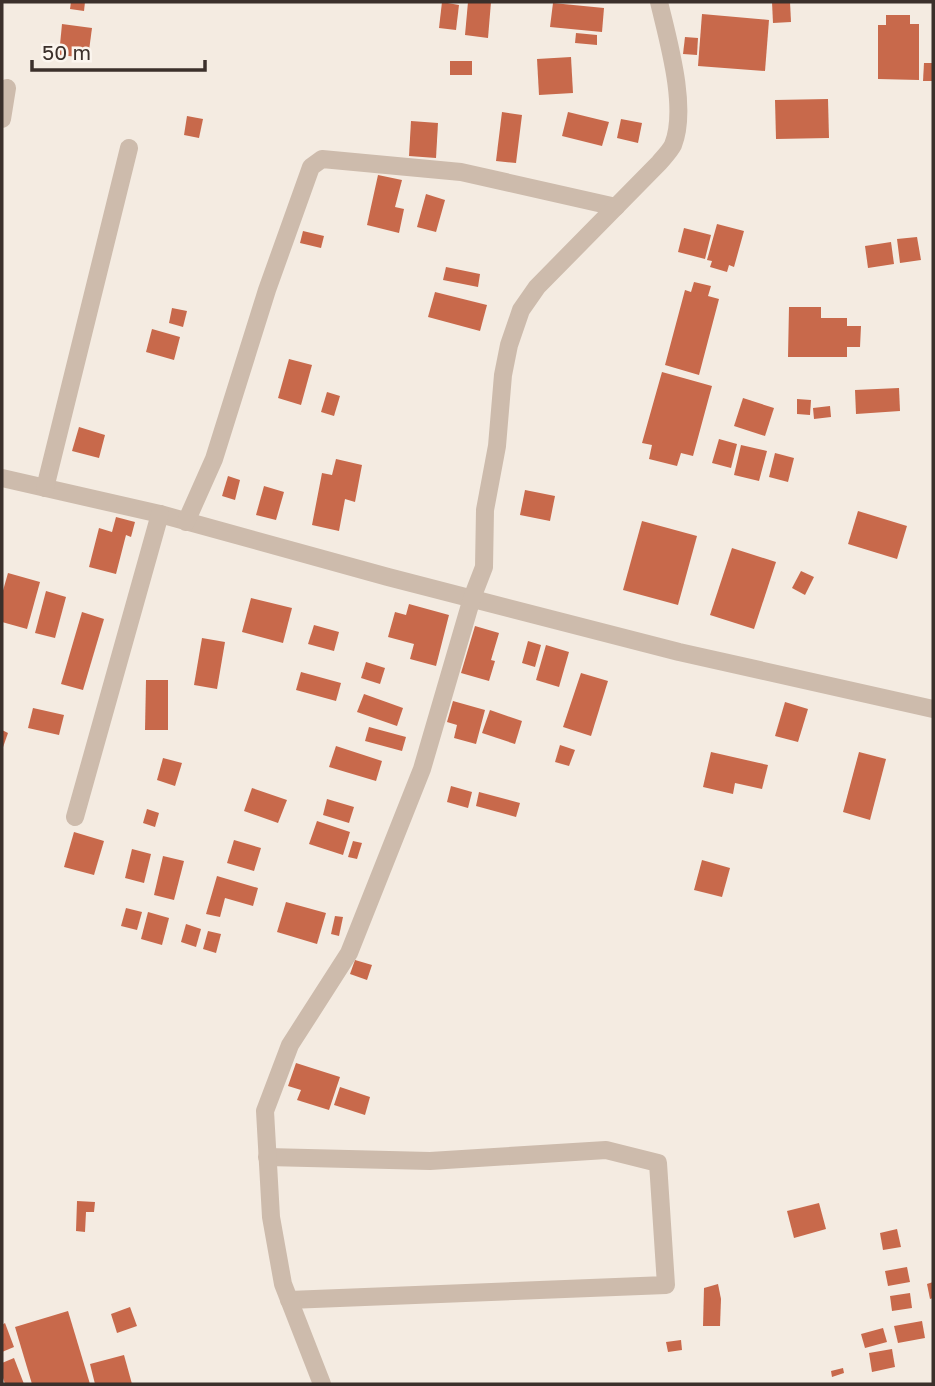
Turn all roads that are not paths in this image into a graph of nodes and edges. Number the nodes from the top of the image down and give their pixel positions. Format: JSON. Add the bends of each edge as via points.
{"nodes":[{"id":1,"x":659,"y":2,"type":"edge"},
{"id":2,"x":7,"y":88,"type":"dead end"},
{"id":3,"x":2,"y":119,"type":"edge"},
{"id":4,"x":129,"y":148,"type":"dead end"},
{"id":5,"x":616,"y":207,"type":"junction"},
{"id":6,"x":2,"y":478,"type":"edge"},
{"id":7,"x":45,"y":488,"type":"junction"},
{"id":8,"x":160,"y":514,"type":"junction"},
{"id":9,"x":187,"y":522,"type":"junction"},
{"id":10,"x":472,"y":598,"type":"junction"},
{"id":11,"x":933,"y":709,"type":"edge"},
{"id":12,"x":75,"y":817,"type":"dead end"},
{"id":13,"x":267,"y":1157,"type":"junction"},
{"id":14,"x":289,"y":1300,"type":"junction"},
{"id":15,"x":322,"y":1384,"type":"edge"}],
"edges":[{"from":1,"to":5,"type":"street","via":[[673,58],[677,128],[672,146]]},
{"from":2,"to":3,"type":"street"},
{"from":4,"to":7,"type":"street"},
{"from":5,"to":9,"type":"street","via":[[461,172],[316,162],[267,290],[214,459]]},
{"from":5,"to":10,"type":"street","via":[[537,287],[521,310],[503,375],[485,510],[484,567]]},
{"from":6,"to":7,"type":"street"},
{"from":7,"to":8,"type":"street"},
{"from":8,"to":9,"type":"street"},
{"from":8,"to":12,"type":"street"},
{"from":9,"to":10,"type":"street"},
{"from":10,"to":11,"type":"street","via":[[679,652]]},
{"from":10,"to":13,"type":"street","via":[[422,769],[349,953],[290,1045],[264,1111]]},
{"from":13,"to":14,"type":"street","via":[[271,1217]]},
{"from":13,"to":14,"type":"street","via":[[430,1161],[606,1150],[658,1163],[666,1285]]},
{"from":14,"to":15,"type":"street"}]}
